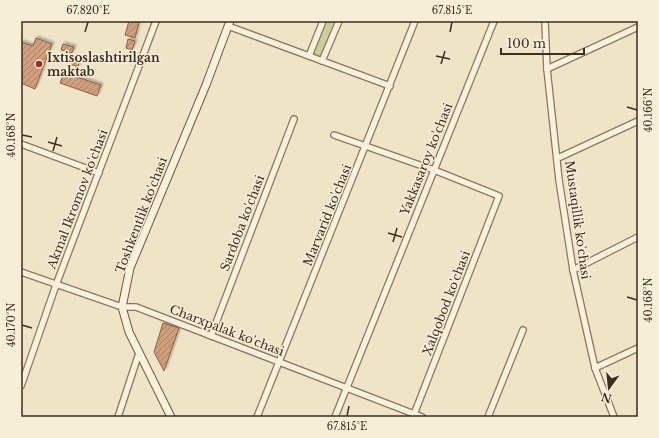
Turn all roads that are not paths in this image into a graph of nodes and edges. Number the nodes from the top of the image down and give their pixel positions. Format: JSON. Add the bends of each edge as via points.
{"nodes":[{"id":1,"x":156,"y":21,"type":"edge"},
{"id":2,"x":323,"y":21,"type":"edge"},
{"id":3,"x":339,"y":21,"type":"edge"},
{"id":4,"x":415,"y":21,"type":"edge"},
{"id":5,"x":494,"y":21,"type":"edge"},
{"id":6,"x":545,"y":21,"type":"edge"},
{"id":7,"x":229,"y":24,"type":"edge"},
{"id":8,"x":638,"y":27,"type":"edge"},
{"id":9,"x":309,"y":56,"type":"junction"},
{"id":10,"x":322,"y":61,"type":"junction"},
{"id":11,"x":547,"y":69,"type":"junction"},
{"id":12,"x":390,"y":86,"type":"junction"},
{"id":13,"x":294,"y":119,"type":"dead end"},
{"id":14,"x":638,"y":121,"type":"edge"},
{"id":15,"x":334,"y":135,"type":"dead end"},
{"id":16,"x":21,"y":144,"type":"edge"},
{"id":17,"x":366,"y":146,"type":"junction"},
{"id":18,"x":558,"y":158,"type":"junction"},
{"id":19,"x":434,"y":170,"type":"junction"},
{"id":20,"x":99,"y":173,"type":"junction"},
{"id":21,"x":638,"y":237,"type":"edge"},
{"id":22,"x":573,"y":270,"type":"junction"},
{"id":23,"x":21,"y":272,"type":"edge"},
{"id":24,"x":56,"y":285,"type":"junction"},
{"id":25,"x":122,"y":307,"type":"junction"},
{"id":26,"x":523,"y":330,"type":"dead end"},
{"id":27,"x":211,"y":336,"type":"junction"},
{"id":28,"x":638,"y":348,"type":"edge"},
{"id":29,"x":139,"y":353,"type":"junction"},
{"id":30,"x":280,"y":362,"type":"junction"},
{"id":31,"x":595,"y":368,"type":"junction"},
{"id":32,"x":21,"y":386,"type":"edge"},
{"id":33,"x":347,"y":388,"type":"junction"},
{"id":34,"x":413,"y":415,"type":"edge"},
{"id":35,"x":118,"y":417,"type":"edge"},
{"id":36,"x":171,"y":417,"type":"edge"},
{"id":37,"x":257,"y":417,"type":"edge"},
{"id":38,"x":335,"y":417,"type":"edge"},
{"id":39,"x":422,"y":417,"type":"edge"},
{"id":40,"x":488,"y":417,"type":"edge"},
{"id":41,"x":614,"y":417,"type":"edge"}],
"edges":[{"from":1,"to":20,"type":"street","name":"Akmal Ikromov ko'chasi"},
{"from":2,"to":9,"type":"street"},
{"from":3,"to":10,"type":"street"},
{"from":4,"to":12,"type":"street","name":"Marvarid ko'chasi"},
{"from":5,"to":19,"type":"street","name":"Yakkasaroy ko'chasi"},
{"from":6,"to":11,"type":"street","name":"Mustaqillik ko'chasi"},
{"from":7,"to":9,"type":"street"},
{"from":7,"to":25,"type":"main road","name":"Toshkentlik ko'chasi","via":[[130,268]]},
{"from":8,"to":11,"type":"street"},
{"from":9,"to":10,"type":"street"},
{"from":10,"to":12,"type":"street"},
{"from":11,"to":18,"type":"street","name":"Mustaqillik ko'chasi"},
{"from":12,"to":17,"type":"street","name":"Marvarid ko'chasi"},
{"from":13,"to":27,"type":"street","name":"Sardoba ko'chasi"},
{"from":14,"to":18,"type":"street"},
{"from":15,"to":17,"type":"street"},
{"from":16,"to":20,"type":"street"},
{"from":17,"to":19,"type":"street"},
{"from":17,"to":30,"type":"street","name":"Marvarid ko'chasi"},
{"from":18,"to":22,"type":"street","name":"Mustaqillik ko'chasi"},
{"from":19,"to":33,"type":"street","name":"Yakkasaroy ko'chasi"},
{"from":19,"to":34,"type":"street","name":"Xalqobod ko'chasi","via":[[499,196]]},
{"from":20,"to":24,"type":"street","name":"Akmal Ikromov ko'chasi"},
{"from":21,"to":22,"type":"street"},
{"from":22,"to":31,"type":"street","name":"Mustaqillik ko'chasi"},
{"from":23,"to":24,"type":"street","name":"Charxpalak ko'chasi"},
{"from":24,"to":25,"type":"street","name":"Charxpalak ko'chasi"},
{"from":24,"to":32,"type":"street","name":"Akmal Ikromov ko'chasi"},
{"from":25,"to":27,"type":"street","name":"Charxpalak ko'chasi","via":[[136,307]]},
{"from":25,"to":29,"type":"main road","name":"Toshkentlik ko'chasi","via":[[129,332]]},
{"from":26,"to":40,"type":"street"},
{"from":27,"to":30,"type":"street","name":"Charxpalak ko'chasi"},
{"from":28,"to":31,"type":"street"},
{"from":29,"to":35,"type":"street"},
{"from":29,"to":36,"type":"main road","name":"Toshkentlik ko'chasi"},
{"from":30,"to":33,"type":"street","name":"Charxpalak ko'chasi"},
{"from":30,"to":37,"type":"street","name":"Marvarid ko'chasi"},
{"from":31,"to":41,"type":"street","name":"Mustaqillik ko'chasi"},
{"from":33,"to":34,"type":"street","name":"Charxpalak ko'chasi"},
{"from":33,"to":38,"type":"street","name":"Yakkasaroy ko'chasi"},
{"from":34,"to":39,"type":"street","name":"Charxpalak ko'chasi"}]}
